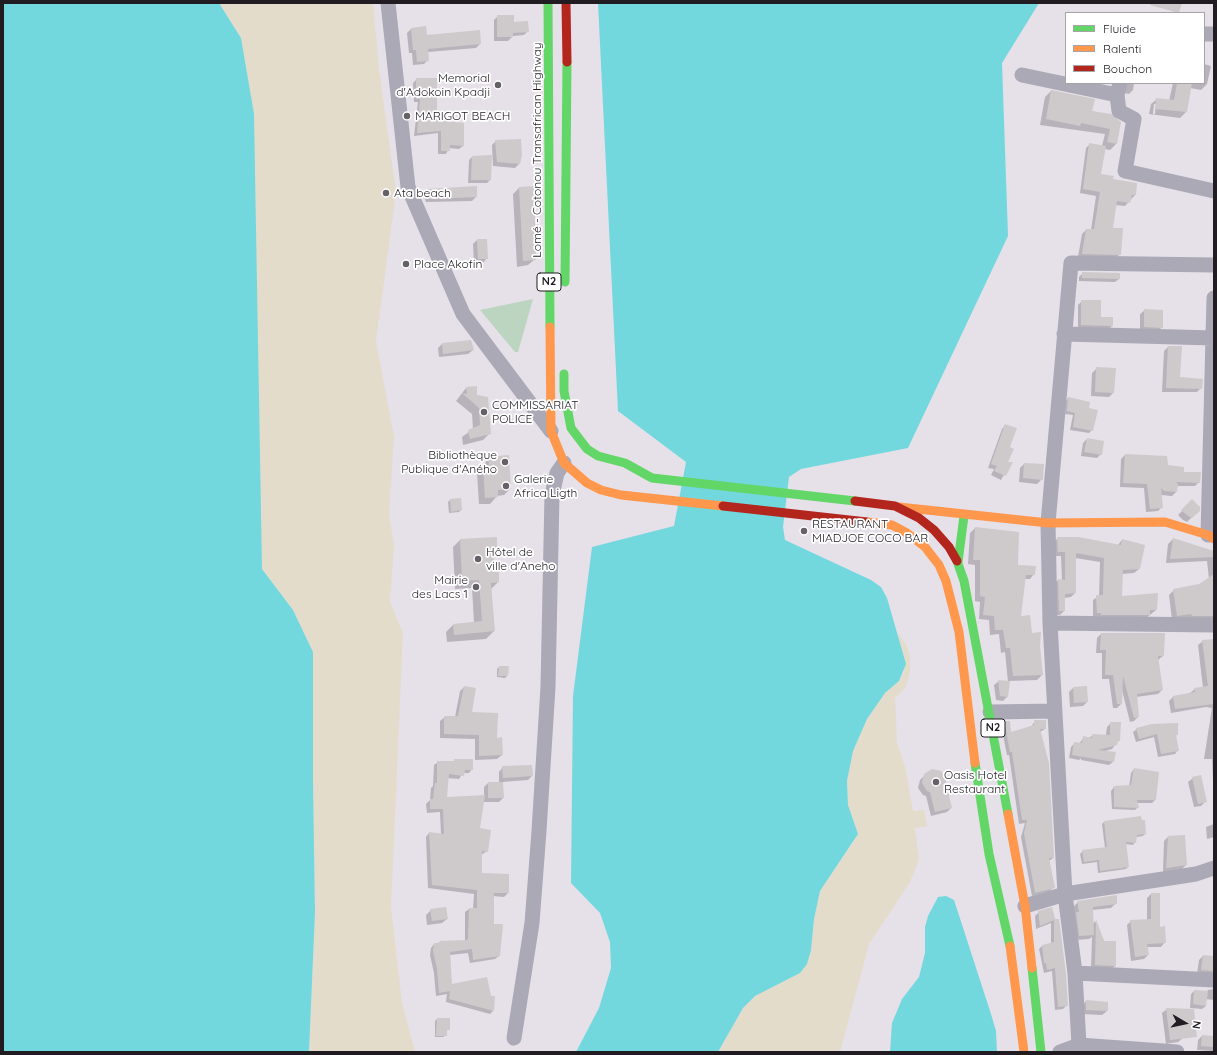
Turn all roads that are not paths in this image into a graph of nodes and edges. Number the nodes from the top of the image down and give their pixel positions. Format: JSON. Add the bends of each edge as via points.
{"nodes":[{"id":1,"x":388,"y":3,"type":"edge"},
{"id":2,"x":548,"y":3,"type":"edge"},
{"id":3,"x":566,"y":3,"type":"edge"},
{"id":4,"x":1022,"y":75,"type":"dead end"},
{"id":5,"x":1065,"y":81,"type":"edge"},
{"id":6,"x":1084,"y":84,"type":"edge"},
{"id":7,"x":1119,"y":89,"type":"edge"},
{"id":8,"x":1214,"y":191,"type":"edge"},
{"id":9,"x":1214,"y":265,"type":"edge"},
{"id":10,"x":564,"y":291,"type":"dead end"},
{"id":11,"x":1214,"y":298,"type":"edge"},
{"id":12,"x":1064,"y":334,"type":"junction"},
{"id":13,"x":1214,"y":338,"type":"edge"},
{"id":14,"x":564,"y":368,"type":"dead end"},
{"id":15,"x":551,"y":431,"type":"junction"},
{"id":16,"x":564,"y":463,"type":"junction"},
{"id":17,"x":896,"y":506,"type":"junction"},
{"id":18,"x":964,"y":516,"type":"junction"},
{"id":19,"x":1048,"y":523,"type":"junction"},
{"id":20,"x":1212,"y":536,"type":"edge"},
{"id":21,"x":958,"y":562,"type":"junction"},
{"id":22,"x":1050,"y":623,"type":"junction"},
{"id":23,"x":1214,"y":625,"type":"edge"},
{"id":24,"x":1055,"y":711,"type":"junction"},
{"id":25,"x":990,"y":712,"type":"junction"},
{"id":26,"x":1214,"y":868,"type":"edge"},
{"id":27,"x":1065,"y":894,"type":"junction"},
{"id":28,"x":1025,"y":906,"type":"junction"},
{"id":29,"x":1076,"y":973,"type":"junction"},
{"id":30,"x":1214,"y":980,"type":"edge"},
{"id":31,"x":514,"y":1038,"type":"dead end"},
{"id":32,"x":1079,"y":1045,"type":"junction"},
{"id":33,"x":1024,"y":1052,"type":"edge"},
{"id":34,"x":1041,"y":1052,"type":"edge"},
{"id":35,"x":1060,"y":1052,"type":"edge"},
{"id":36,"x":1177,"y":1052,"type":"edge"}],
"edges":[{"from":1,"to":15,"type":"street","via":[[408,187],[463,314]]},
{"from":2,"to":15,"type":"main road","name":"Lomé - Cotonou Transafrican Highway","number":"N2"},
{"from":3,"to":10,"type":"main road","number":"N2"},
{"from":4,"to":5,"type":"street"},
{"from":6,"to":7,"type":"street"},
{"from":7,"to":8,"type":"street","via":[[1119,111],[1134,119],[1125,171]]},
{"from":9,"to":12,"type":"street","via":[[1071,263]]},
{"from":11,"to":13,"type":"street"},
{"from":12,"to":13,"type":"street"},
{"from":12,"to":19,"type":"street"},
{"from":13,"to":20,"type":"street"},
{"from":14,"to":17,"type":"main road","number":"N2","via":[[564,391],[571,428],[587,449],[598,456],[625,463],[652,478]]},
{"from":15,"to":16,"type":"main road","name":"Lomé - Cotonou Transafrican Highway","number":"N2"},
{"from":16,"to":31,"type":"street","via":[[557,474],[552,495],[548,687],[539,831],[532,923]]},
{"from":16,"to":33,"type":"main road","name":"Lomé - Cotonou Transafrican Highway","number":"N2","via":[[587,483],[621,495],[892,526],[907,533],[925,547],[946,581],[959,632],[981,809],[1009,939]]},
{"from":17,"to":18,"type":"main road"},
{"from":17,"to":21,"type":"main road","number":"N2","via":[[919,518],[934,530]]},
{"from":18,"to":19,"type":"main road"},
{"from":18,"to":21,"type":"main road"},
{"from":19,"to":20,"type":"main road","via":[[1165,522]]},
{"from":19,"to":22,"type":"street"},
{"from":21,"to":25,"type":"main road","number":"N2","via":[[969,599]]},
{"from":22,"to":23,"type":"street"},
{"from":22,"to":24,"type":"street"},
{"from":24,"to":25,"type":"street"},
{"from":24,"to":27,"type":"street"},
{"from":25,"to":28,"type":"main road","number":"N2"},
{"from":26,"to":27,"type":"street","via":[[1196,874]]},
{"from":27,"to":28,"type":"street"},
{"from":27,"to":29,"type":"street"},
{"from":28,"to":34,"type":"main road","number":"N2"},
{"from":29,"to":30,"type":"street"},
{"from":29,"to":32,"type":"street"},
{"from":32,"to":35,"type":"street"},
{"from":32,"to":36,"type":"street"}]}
